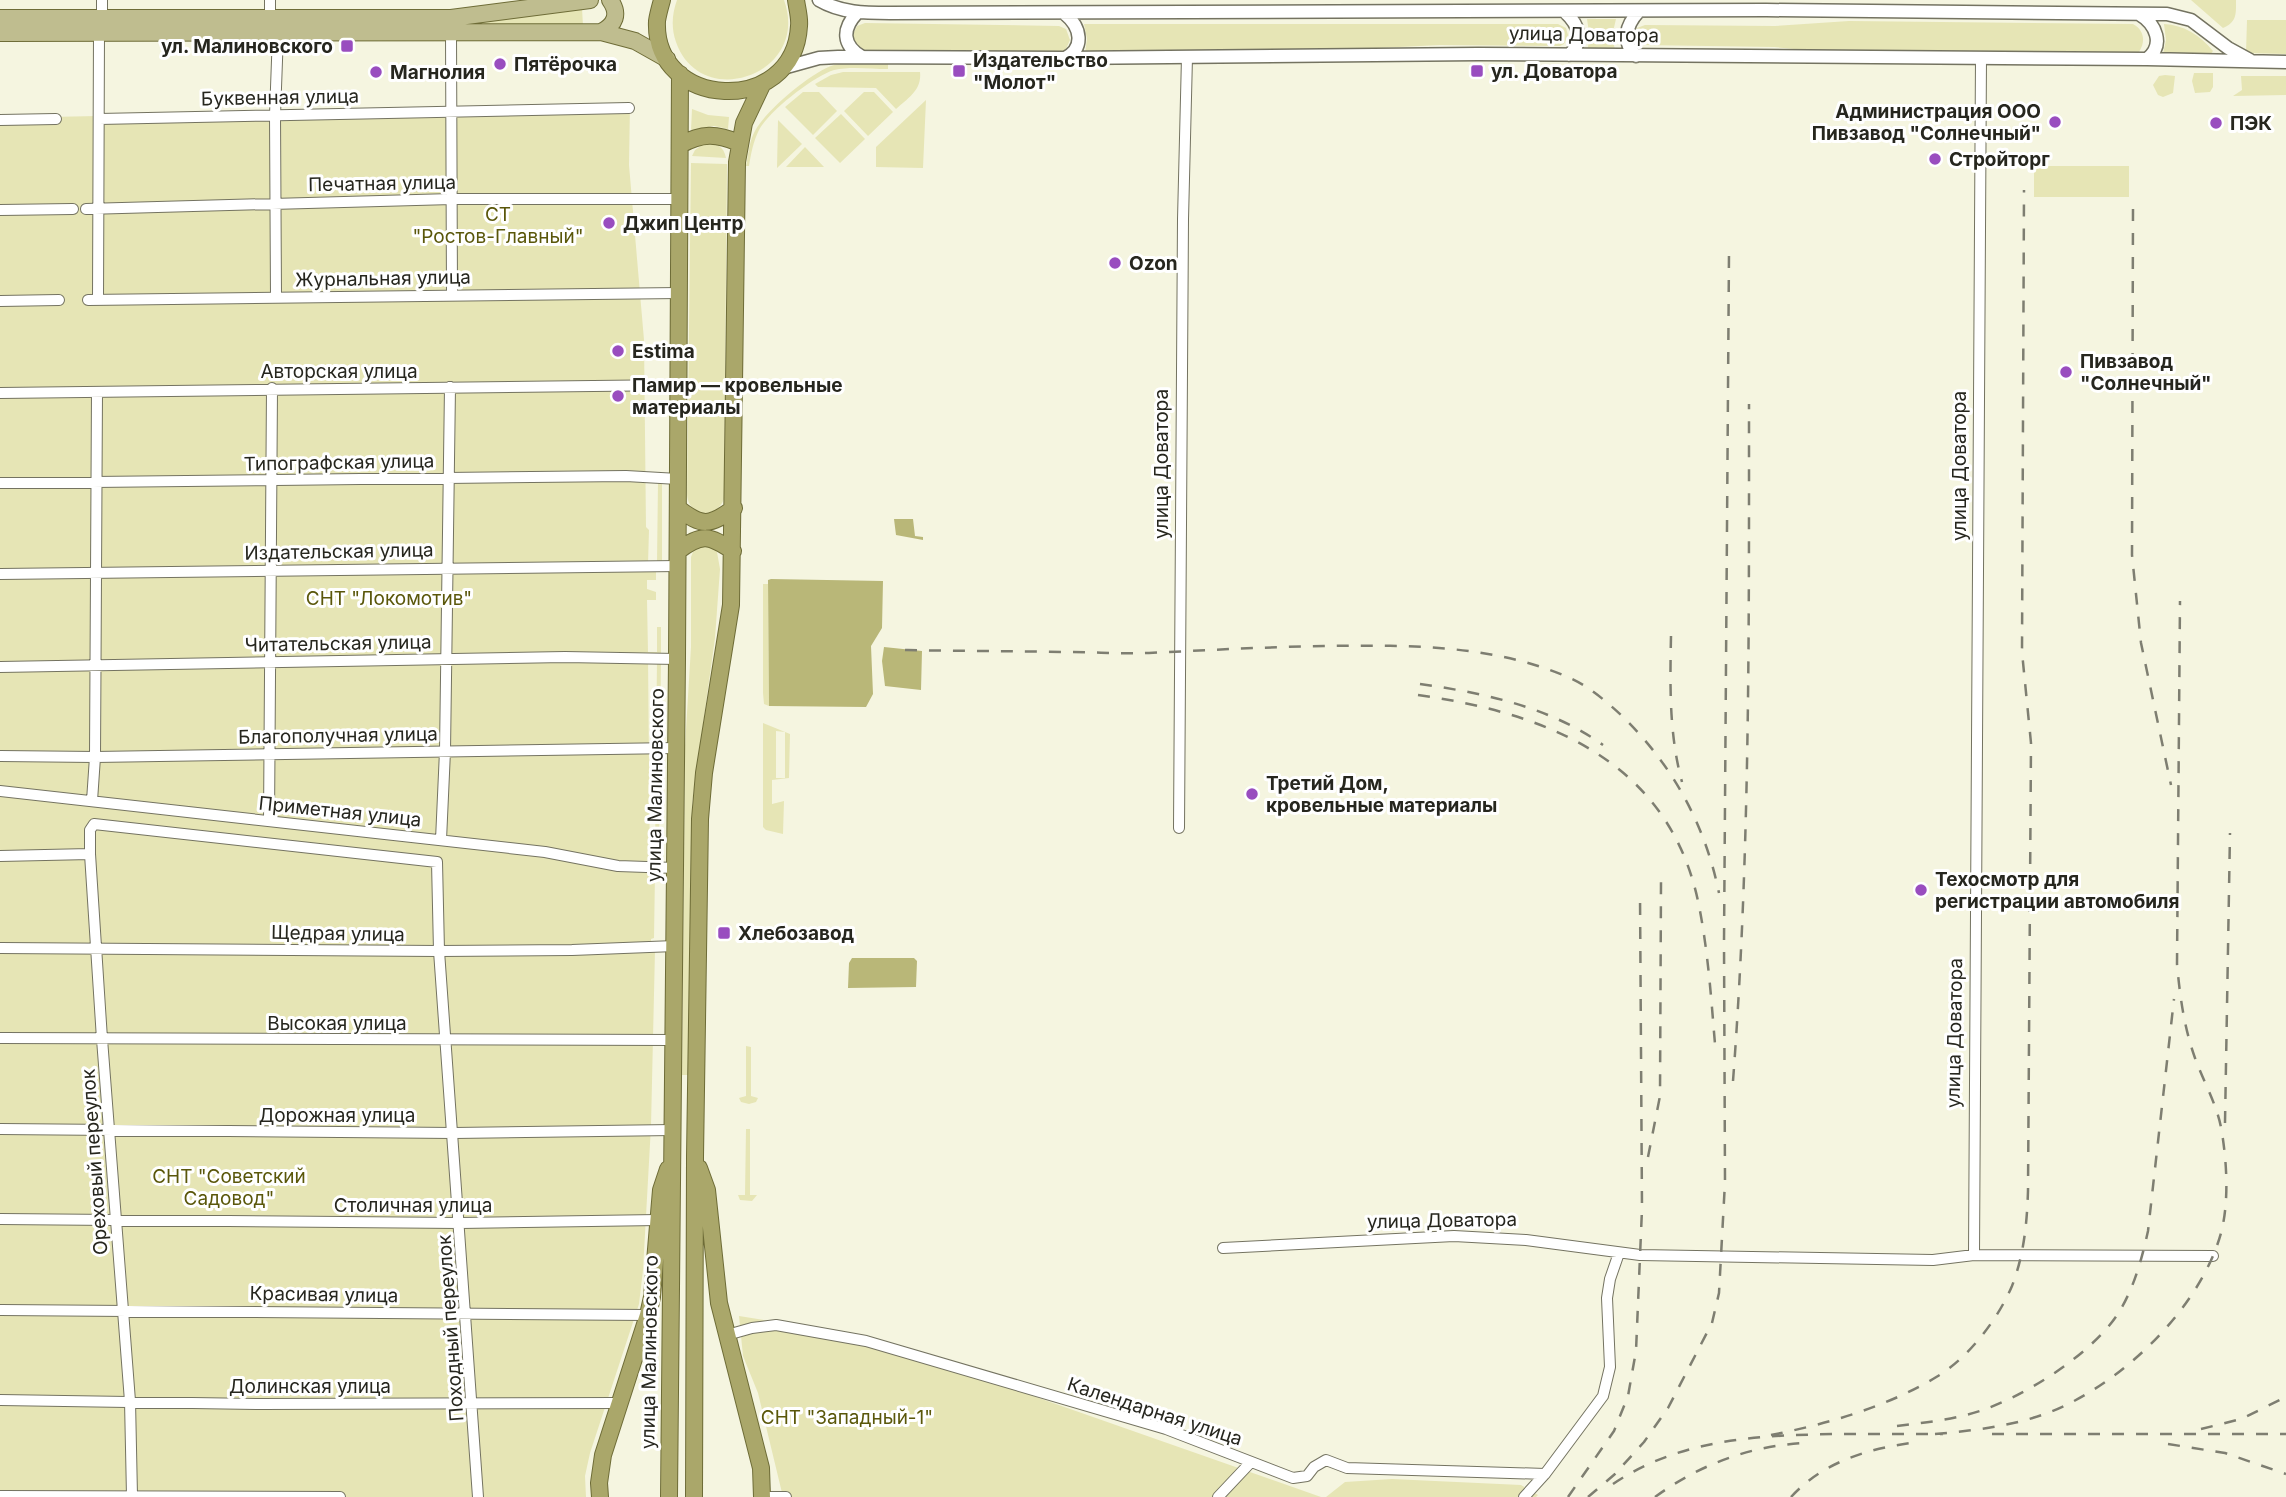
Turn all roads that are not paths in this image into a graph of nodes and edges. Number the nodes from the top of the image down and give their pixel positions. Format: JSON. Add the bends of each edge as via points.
{"nodes":[{"id":1,"x":270,"y":0,"type":"edge"},
{"id":2,"x":590,"y":0,"type":"edge"},
{"id":3,"x":610,"y":0,"type":"edge"},
{"id":4,"x":662,"y":0,"type":"edge"},
{"id":5,"x":796,"y":0,"type":"edge"},
{"id":6,"x":819,"y":0,"type":"edge"},
{"id":7,"x":1188,"y":0,"type":"edge"},
{"id":8,"x":1967,"y":0,"type":"edge"},
{"id":9,"x":2012,"y":0,"type":"edge"},
{"id":10,"x":1617,"y":6,"type":"edge"},
{"id":11,"x":1639,"y":10,"type":"junction"},
{"id":12,"x":1565,"y":12,"type":"junction"},
{"id":13,"x":2024,"y":12,"type":"junction"},
{"id":14,"x":857,"y":13,"type":"junction"},
{"id":15,"x":1955,"y":13,"type":"junction"},
{"id":16,"x":2138,"y":13,"type":"junction"},
{"id":17,"x":1065,"y":14,"type":"junction"},
{"id":18,"x":1188,"y":14,"type":"junction"},
{"id":19,"x":101,"y":16,"type":"edge"},
{"id":20,"x":270,"y":17,"type":"junction"},
{"id":21,"x":0,"y":18,"type":"edge"},
{"id":22,"x":601,"y":32,"type":"junction"},
{"id":23,"x":0,"y":33,"type":"edge"},
{"id":24,"x":278,"y":33,"type":"junction"},
{"id":25,"x":451,"y":33,"type":"junction"},
{"id":26,"x":1569,"y":55,"type":"junction"},
{"id":27,"x":1636,"y":56,"type":"junction"},
{"id":28,"x":862,"y":57,"type":"junction"},
{"id":29,"x":1187,"y":57,"type":"junction"},
{"id":30,"x":1065,"y":58,"type":"junction"},
{"id":31,"x":1981,"y":58,"type":"junction"},
{"id":32,"x":667,"y":59,"type":"junction"},
{"id":33,"x":2147,"y":59,"type":"junction"},
{"id":34,"x":2253,"y":62,"type":"junction"},
{"id":35,"x":2286,"y":62,"type":"edge"},
{"id":36,"x":783,"y":68,"type":"junction"},
{"id":37,"x":680,"y":74,"type":"junction"},
{"id":38,"x":762,"y":85,"type":"junction"},
{"id":39,"x":629,"y":108,"type":"dead end"},
{"id":40,"x":452,"y":111,"type":"junction"},
{"id":41,"x":275,"y":115,"type":"junction"},
{"id":42,"x":56,"y":119,"type":"dead end"},
{"id":43,"x":99,"y":119,"type":"junction"},
{"id":44,"x":0,"y":120,"type":"edge"},
{"id":45,"x":738,"y":143,"type":"junction"},
{"id":46,"x":680,"y":145,"type":"junction"},
{"id":47,"x":452,"y":199,"type":"junction"},
{"id":48,"x":679,"y":199,"type":"junction"},
{"id":49,"x":276,"y":203,"type":"junction"},
{"id":50,"x":74,"y":209,"type":"dead end"},
{"id":51,"x":86,"y":209,"type":"dead end"},
{"id":52,"x":99,"y":209,"type":"junction"},
{"id":53,"x":0,"y":210,"type":"edge"},
{"id":54,"x":679,"y":293,"type":"junction"},
{"id":55,"x":452,"y":295,"type":"junction"},
{"id":56,"x":276,"y":297,"type":"junction"},
{"id":57,"x":59,"y":300,"type":"dead end"},
{"id":58,"x":0,"y":301,"type":"edge"},
{"id":59,"x":679,"y":385,"type":"junction"},
{"id":60,"x":450,"y":387,"type":"junction"},
{"id":61,"x":272,"y":388,"type":"junction"},
{"id":62,"x":97,"y":392,"type":"junction"},
{"id":63,"x":0,"y":393,"type":"edge"},
{"id":64,"x":449,"y":478,"type":"junction"},
{"id":65,"x":678,"y":478,"type":"junction"},
{"id":66,"x":272,"y":481,"type":"junction"},
{"id":67,"x":97,"y":482,"type":"junction"},
{"id":68,"x":0,"y":483,"type":"edge"},
{"id":69,"x":678,"y":508,"type":"junction"},
{"id":70,"x":734,"y":508,"type":"junction"},
{"id":71,"x":733,"y":551,"type":"junction"},
{"id":72,"x":678,"y":558,"type":"junction"},
{"id":73,"x":447,"y":567,"type":"junction"},
{"id":74,"x":271,"y":570,"type":"junction"},
{"id":75,"x":96,"y":573,"type":"junction"},
{"id":76,"x":0,"y":574,"type":"edge"},
{"id":77,"x":446,"y":659,"type":"junction"},
{"id":78,"x":677,"y":659,"type":"junction"},
{"id":79,"x":271,"y":661,"type":"junction"},
{"id":80,"x":94,"y":666,"type":"junction"},
{"id":81,"x":0,"y":667,"type":"edge"},
{"id":82,"x":676,"y":748,"type":"junction"},
{"id":83,"x":445,"y":751,"type":"junction"},
{"id":84,"x":270,"y":754,"type":"junction"},
{"id":85,"x":0,"y":756,"type":"edge"},
{"id":86,"x":95,"y":757,"type":"junction"},
{"id":87,"x":0,"y":792,"type":"edge"},
{"id":88,"x":92,"y":801,"type":"junction"},
{"id":89,"x":269,"y":821,"type":"junction"},
{"id":90,"x":1179,"y":828,"type":"dead end"},
{"id":91,"x":441,"y":840,"type":"junction"},
{"id":92,"x":90,"y":854,"type":"junction"},
{"id":93,"x":0,"y":856,"type":"edge"},
{"id":94,"x":437,"y":862,"type":"joint"},
{"id":95,"x":675,"y":869,"type":"junction"},
{"id":96,"x":675,"y":946,"type":"junction"},
{"id":97,"x":0,"y":948,"type":"edge"},
{"id":98,"x":98,"y":948,"type":"junction"},
{"id":99,"x":439,"y":951,"type":"junction"},
{"id":100,"x":0,"y":1038,"type":"edge"},
{"id":101,"x":102,"y":1039,"type":"junction"},
{"id":102,"x":674,"y":1040,"type":"junction"},
{"id":103,"x":447,"y":1041,"type":"junction"},
{"id":104,"x":0,"y":1129,"type":"edge"},
{"id":105,"x":673,"y":1130,"type":"junction"},
{"id":106,"x":109,"y":1131,"type":"junction"},
{"id":107,"x":454,"y":1133,"type":"junction"},
{"id":108,"x":673,"y":1157,"type":"junction"},
{"id":109,"x":695,"y":1157,"type":"junction"},
{"id":110,"x":0,"y":1219,"type":"edge"},
{"id":111,"x":658,"y":1220,"type":"junction"},
{"id":112,"x":116,"y":1221,"type":"junction"},
{"id":113,"x":460,"y":1223,"type":"junction"},
{"id":114,"x":1223,"y":1248,"type":"dead end"},
{"id":115,"x":1619,"y":1253,"type":"junction"},
{"id":116,"x":1974,"y":1255,"type":"junction"},
{"id":117,"x":2213,"y":1256,"type":"dead end"},
{"id":118,"x":0,"y":1310,"type":"edge"},
{"id":119,"x":122,"y":1310,"type":"junction"},
{"id":120,"x":465,"y":1313,"type":"junction"},
{"id":121,"x":648,"y":1315,"type":"junction"},
{"id":122,"x":727,"y":1335,"type":"junction"},
{"id":123,"x":0,"y":1400,"type":"edge"},
{"id":124,"x":130,"y":1401,"type":"junction"},
{"id":125,"x":620,"y":1403,"type":"junction"},
{"id":126,"x":473,"y":1405,"type":"junction"},
{"id":127,"x":1251,"y":1462,"type":"junction"},
{"id":128,"x":1545,"y":1474,"type":"junction"},
{"id":129,"x":0,"y":1496,"type":"edge"},
{"id":130,"x":132,"y":1496,"type":"edge"},
{"id":131,"x":340,"y":1497,"type":"edge"},
{"id":132,"x":478,"y":1497,"type":"edge"},
{"id":133,"x":600,"y":1497,"type":"edge"},
{"id":134,"x":669,"y":1497,"type":"edge"},
{"id":135,"x":694,"y":1497,"type":"edge"},
{"id":136,"x":762,"y":1497,"type":"edge"},
{"id":137,"x":786,"y":1497,"type":"edge"},
{"id":138,"x":1218,"y":1497,"type":"edge"},
{"id":139,"x":1524,"y":1497,"type":"edge"}],
"edges":[{"from":1,"to":20,"type":"street"},
{"from":2,"to":20,"type":"main road","via":[[460,17]]},
{"from":3,"to":22,"type":"main road","via":[[615,17]]},
{"from":4,"to":32,"type":"highway","via":[[657,21]]},
{"from":5,"to":36,"type":"highway","via":[[798,38]]},
{"from":6,"to":14,"type":"street","name":"улица Доватора"},
{"from":7,"to":18,"type":"street"},
{"from":8,"to":15,"type":"street"},
{"from":9,"to":13,"type":"street"},
{"from":10,"to":11,"type":"street","name":"улица Доватора"},
{"from":10,"to":12,"type":"street","name":"улица Доватора"},
{"from":11,"to":15,"type":"street","name":"улица Доватора"},
{"from":11,"to":27,"type":"street","via":[[1626,38]]},
{"from":12,"to":18,"type":"street","name":"улица Доватора"},
{"from":12,"to":26,"type":"street","via":[[1578,29],[1577,48]]},
{"from":13,"to":15,"type":"street","name":"улица Доватора"},
{"from":13,"to":16,"type":"street","name":"улица Доватора"},
{"from":14,"to":17,"type":"street","name":"улица Доватора"},
{"from":14,"to":28,"type":"street","via":[[845,37]]},
{"from":16,"to":33,"type":"street","via":[[2150,20],[2155,33],[2155,49]]},
{"from":16,"to":34,"type":"street","name":"улица Доватора","via":[[2191,20]]},
{"from":17,"to":18,"type":"street","name":"улица Доватора"},
{"from":17,"to":30,"type":"street","via":[[1076,25],[1079,39],[1075,51]]},
{"from":19,"to":20,"type":"main road"},
{"from":19,"to":21,"type":"main road"},
{"from":19,"to":23,"type":"main road"},
{"from":19,"to":24,"type":"main road"},
{"from":19,"to":43,"type":"street"},
{"from":22,"to":25,"type":"main road"},
{"from":22,"to":32,"type":"main road","via":[[635,41]]},
{"from":24,"to":25,"type":"main road"},
{"from":24,"to":41,"type":"street"},
{"from":25,"to":40,"type":"street"},
{"from":26,"to":27,"type":"street","name":"улица Доватора"},
{"from":26,"to":29,"type":"street","name":"улица Доватора"},
{"from":27,"to":31,"type":"street","name":"улица Доватора"},
{"from":28,"to":30,"type":"street","name":"улица Доватора"},
{"from":28,"to":36,"type":"street","name":"улица Доватора","via":[[819,58]]},
{"from":29,"to":30,"type":"street","name":"улица Доватора"},
{"from":29,"to":90,"type":"street","name":"улица Доватора"},
{"from":31,"to":33,"type":"street","name":"улица Доватора"},
{"from":31,"to":116,"type":"street","name":"улица Доватора"},
{"from":32,"to":37,"type":"highway"},
{"from":33,"to":34,"type":"street","name":"улица Доватора"},
{"from":34,"to":35,"type":"street","name":"улица Доватора"},
{"from":36,"to":38,"type":"highway"},
{"from":37,"to":38,"type":"highway","via":[[719,93]]},
{"from":37,"to":46,"type":"highway","name":"улица Малиновского"},
{"from":38,"to":45,"type":"highway"},
{"from":39,"to":40,"type":"street","name":"Буквенная улица"},
{"from":40,"to":41,"type":"street","name":"Буквенная улица"},
{"from":40,"to":47,"type":"street"},
{"from":41,"to":43,"type":"street","name":"Буквенная улица"},
{"from":41,"to":49,"type":"street"},
{"from":42,"to":44,"type":"street"},
{"from":43,"to":52,"type":"street"},
{"from":45,"to":46,"type":"highway","via":[[712,134]]},
{"from":45,"to":70,"type":"highway"},
{"from":46,"to":48,"type":"highway","name":"улица Малиновского"},
{"from":47,"to":48,"type":"street","name":"Печатная улица"},
{"from":47,"to":49,"type":"street","name":"Печатная улица"},
{"from":47,"to":55,"type":"street"},
{"from":48,"to":54,"type":"highway","name":"улица Малиновского"},
{"from":49,"to":52,"type":"street","name":"Печатная улица"},
{"from":49,"to":56,"type":"street"},
{"from":50,"to":53,"type":"street"},
{"from":51,"to":52,"type":"street","name":"Печатная улица"},
{"from":52,"to":56,"type":"street","name":"Журнальная улица","via":[[93,300]]},
{"from":54,"to":55,"type":"street","name":"Журнальная улица"},
{"from":54,"to":59,"type":"highway","name":"улица Малиновского"},
{"from":55,"to":56,"type":"street","name":"Журнальная улица"},
{"from":57,"to":58,"type":"street"},
{"from":59,"to":60,"type":"street","name":"Авторская улица"},
{"from":59,"to":65,"type":"highway","name":"улица Малиновского"},
{"from":60,"to":61,"type":"street","name":"Авторская улица"},
{"from":60,"to":64,"type":"street"},
{"from":61,"to":62,"type":"street","name":"Авторская улица"},
{"from":61,"to":66,"type":"street"},
{"from":62,"to":63,"type":"street","name":"Авторская улица"},
{"from":62,"to":67,"type":"street"},
{"from":64,"to":65,"type":"street","name":"Типографская улица"},
{"from":64,"to":66,"type":"street","name":"Типографская улица"},
{"from":64,"to":73,"type":"street"},
{"from":65,"to":69,"type":"highway","name":"улица Малиновского"},
{"from":66,"to":67,"type":"street","name":"Типографская улица"},
{"from":66,"to":74,"type":"street"},
{"from":67,"to":68,"type":"street","name":"Типографская улица"},
{"from":67,"to":75,"type":"street"},
{"from":69,"to":70,"type":"highway","via":[[705,523]]},
{"from":69,"to":72,"type":"highway","name":"улица Малиновского"},
{"from":70,"to":71,"type":"highway"},
{"from":71,"to":72,"type":"highway","via":[[712,538],[703,538],[694,540]]},
{"from":71,"to":109,"type":"highway","via":[[729,629],[700,819]]},
{"from":72,"to":73,"type":"street","name":"Издательская улица"},
{"from":72,"to":78,"type":"highway","name":"улица Малиновского"},
{"from":73,"to":74,"type":"street","name":"Издательская улица"},
{"from":73,"to":77,"type":"street"},
{"from":74,"to":75,"type":"street","name":"Издательская улица"},
{"from":74,"to":79,"type":"street"},
{"from":75,"to":76,"type":"street","name":"Издательская улица"},
{"from":75,"to":80,"type":"street"},
{"from":77,"to":78,"type":"street","name":"Читательская улица"},
{"from":77,"to":79,"type":"street","name":"Читательская улица"},
{"from":77,"to":83,"type":"street"},
{"from":78,"to":82,"type":"highway","name":"улица Малиновского"},
{"from":79,"to":80,"type":"street","name":"Читательская улица"},
{"from":79,"to":84,"type":"street"},
{"from":80,"to":81,"type":"street","name":"Читательская улица"},
{"from":80,"to":86,"type":"street"},
{"from":82,"to":83,"type":"street","name":"Благополучная улица"},
{"from":82,"to":95,"type":"highway","name":"улица Малиновского"},
{"from":83,"to":84,"type":"street","name":"Благополучная улица"},
{"from":83,"to":91,"type":"street"},
{"from":84,"to":86,"type":"street","name":"Благополучная улица"},
{"from":84,"to":89,"type":"street"},
{"from":85,"to":86,"type":"street","name":"Благополучная улица"},
{"from":86,"to":88,"type":"street"},
{"from":87,"to":88,"type":"street","name":"Приметная улица"},
{"from":88,"to":89,"type":"street","name":"Приметная улица"},
{"from":89,"to":91,"type":"street","name":"Приметная улица"},
{"from":91,"to":95,"type":"street","name":"Приметная улица","via":[[618,866]]},
{"from":92,"to":93,"type":"street"},
{"from":92,"to":94,"type":"street","name":"Ореховый переулок","via":[[91,826],[98,824]]},
{"from":92,"to":98,"type":"street","name":"Ореховый переулок"},
{"from":94,"to":99,"type":"street","name":"Походный переулок"},
{"from":95,"to":96,"type":"highway","name":"улица Малиновского"},
{"from":96,"to":99,"type":"street","name":"Щедрая улица"},
{"from":96,"to":102,"type":"highway","name":"улица Малиновского"},
{"from":97,"to":98,"type":"street","name":"Щедрая улица"},
{"from":98,"to":99,"type":"street","name":"Щедрая улица"},
{"from":98,"to":101,"type":"street","name":"Ореховый переулок"},
{"from":99,"to":103,"type":"street","name":"Походный переулок"},
{"from":100,"to":101,"type":"street","name":"Высокая улица"},
{"from":101,"to":103,"type":"street","name":"Высокая улица"},
{"from":101,"to":106,"type":"street","name":"Ореховый переулок"},
{"from":102,"to":103,"type":"street","name":"Высокая улица"},
{"from":102,"to":105,"type":"highway","name":"улица Малиновского"},
{"from":103,"to":107,"type":"street","name":"Походный переулок"},
{"from":104,"to":106,"type":"street","name":"Дорожная улица"},
{"from":105,"to":107,"type":"street","name":"Дорожная улица"},
{"from":105,"to":108,"type":"highway","name":"улица Малиновского"},
{"from":106,"to":107,"type":"street","name":"Дорожная улица"},
{"from":106,"to":112,"type":"street","name":"Ореховый переулок"},
{"from":107,"to":113,"type":"street","name":"Походный переулок"},
{"from":108,"to":111,"type":"highway","via":[[662,1185]]},
{"from":108,"to":134,"type":"highway","name":"улица Малиновского"},
{"from":109,"to":122,"type":"highway","via":[[707,1190],[715,1276]]},
{"from":109,"to":135,"type":"highway"},
{"from":110,"to":112,"type":"street","name":"Столичная улица"},
{"from":111,"to":113,"type":"street","name":"Столичная улица"},
{"from":111,"to":121,"type":"highway"},
{"from":112,"to":113,"type":"street","name":"Столичная улица"},
{"from":112,"to":119,"type":"street","name":"Ореховый переулок"},
{"from":113,"to":120,"type":"street","name":"Походный переулок"},
{"from":114,"to":115,"type":"street","name":"улица Доватора","via":[[1454,1237],[1526,1240]]},
{"from":115,"to":116,"type":"street","name":"улица Доватора","via":[[1933,1260]]},
{"from":115,"to":128,"type":"street","via":[[1607,1298],[1610,1367],[1604,1396]]},
{"from":116,"to":117,"type":"street"},
{"from":118,"to":119,"type":"street","name":"Красивая улица"},
{"from":119,"to":120,"type":"street","name":"Красивая улица"},
{"from":119,"to":124,"type":"street","name":"Ореховый переулок"},
{"from":120,"to":121,"type":"street","name":"Красивая улица"},
{"from":120,"to":126,"type":"street","name":"Походный переулок"},
{"from":121,"to":125,"type":"highway"},
{"from":122,"to":127,"type":"street","name":"Календарная улица","via":[[776,1325],[866,1341],[1166,1429]]},
{"from":122,"to":136,"type":"highway","via":[[761,1468]]},
{"from":123,"to":124,"type":"street","name":"Долинская улица"},
{"from":124,"to":126,"type":"street","name":"Долинская улица"},
{"from":124,"to":130,"type":"street","name":"Ореховый переулок"},
{"from":125,"to":126,"type":"street","name":"Долинская улица"},
{"from":125,"to":133,"type":"highway","via":[[600,1470]]},
{"from":126,"to":132,"type":"street","name":"Походный переулок"},
{"from":127,"to":128,"type":"street","name":"Календарная улица","via":[[1293,1478],[1307,1476],[1326,1460],[1347,1468]]},
{"from":127,"to":138,"type":"street"},
{"from":128,"to":139,"type":"street"},
{"from":129,"to":130,"type":"street"},
{"from":130,"to":131,"type":"street"},
{"from":136,"to":137,"type":"street"}]}
